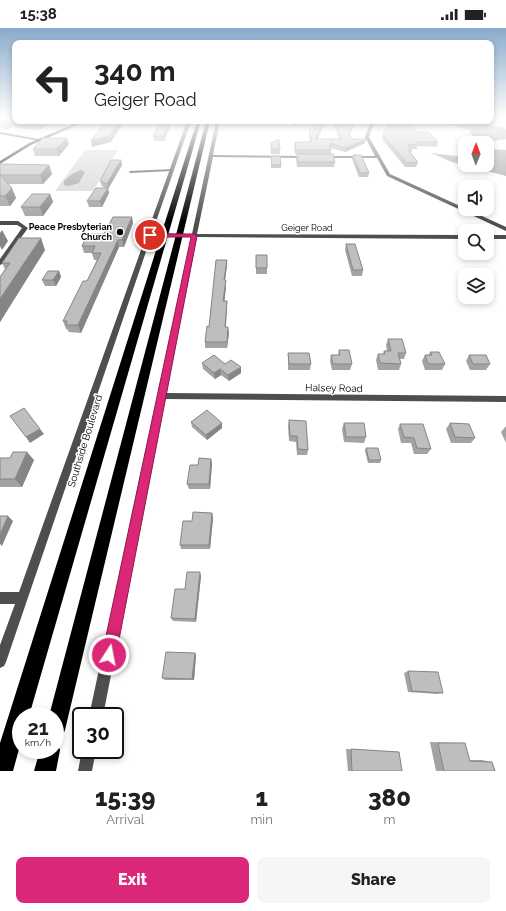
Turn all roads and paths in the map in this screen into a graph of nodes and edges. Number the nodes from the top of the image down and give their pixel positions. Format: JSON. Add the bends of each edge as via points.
{"nodes":[{"id":1,"x":14,"y":153,"type":"edge"},
{"id":2,"x":178,"y":153,"type":"edge"},
{"id":3,"x":190,"y":153,"type":"edge"},
{"id":4,"x":196,"y":153,"type":"edge"},
{"id":5,"x":212,"y":153,"type":"edge"},
{"id":6,"x":376,"y":153,"type":"edge"},
{"id":7,"x":211,"y":156,"type":"junction"},
{"id":8,"x":314,"y":157,"type":"edge"},
{"id":9,"x":322,"y":157,"type":"edge"},
{"id":10,"x":378,"y":157,"type":"junction"},
{"id":11,"x":0,"y":163,"type":"edge"},
{"id":12,"x":172,"y":170,"type":"junction"},
{"id":13,"x":130,"y":172,"type":"dead end"},
{"id":14,"x":0,"y":223,"type":"edge"},
{"id":15,"x":506,"y":229,"type":"edge"},
{"id":16,"x":165,"y":235,"type":"junction"},
{"id":17,"x":194,"y":236,"type":"junction"},
{"id":18,"x":458,"y":237,"type":"edge"},
{"id":19,"x":494,"y":237,"type":"edge"},
{"id":20,"x":506,"y":237,"type":"edge"},
{"id":21,"x":0,"y":263,"type":"edge"},
{"id":22,"x":162,"y":396,"type":"junction"},
{"id":23,"x":506,"y":399,"type":"edge"},
{"id":24,"x":0,"y":598,"type":"edge"},
{"id":25,"x":22,"y":598,"type":"junction"},
{"id":26,"x":0,"y":662,"type":"edge"},
{"id":27,"x":60,"y":707,"type":"edge"},
{"id":28,"x":98,"y":707,"type":"edge"},
{"id":29,"x":48,"y":759,"type":"edge"},
{"id":30,"x":87,"y":759,"type":"edge"},
{"id":31,"x":2,"y":771,"type":"edge"},
{"id":32,"x":45,"y":771,"type":"edge"},
{"id":33,"x":85,"y":771,"type":"edge"}],
"edges":[{"from":1,"to":11,"type":"street"},
{"from":2,"to":12,"type":"street"},
{"from":3,"to":16,"type":"highway","name":"Southside Boulevard"},
{"from":4,"to":16,"type":"highway","name":"Southside Boulevard"},
{"from":5,"to":7,"type":"street"},
{"from":6,"to":10,"type":"street"},
{"from":7,"to":8,"type":"street"},
{"from":7,"to":17,"type":"street"},
{"from":9,"to":10,"type":"street"},
{"from":10,"to":15,"type":"street","via":[[385,172],[392,178]]},
{"from":12,"to":13,"type":"lane"},
{"from":12,"to":16,"type":"street"},
{"from":14,"to":21,"type":"street","via":[[18,222],[24,228]]},
{"from":16,"to":17,"type":"street","name":"Geiger Road"},
{"from":16,"to":25,"type":"street"},
{"from":16,"to":27,"type":"highway","name":"Southside Boulevard"},
{"from":16,"to":31,"type":"highway","name":"Southside Boulevard"},
{"from":17,"to":18,"type":"street","name":"Geiger Road"},
{"from":17,"to":22,"type":"street"},
{"from":19,"to":20,"type":"street"},
{"from":22,"to":23,"type":"street","name":"Halsey Road"},
{"from":22,"to":28,"type":"street"},
{"from":24,"to":25,"type":"street"},
{"from":25,"to":26,"type":"street"},
{"from":29,"to":32,"type":"highway"},
{"from":30,"to":33,"type":"street"}]}
